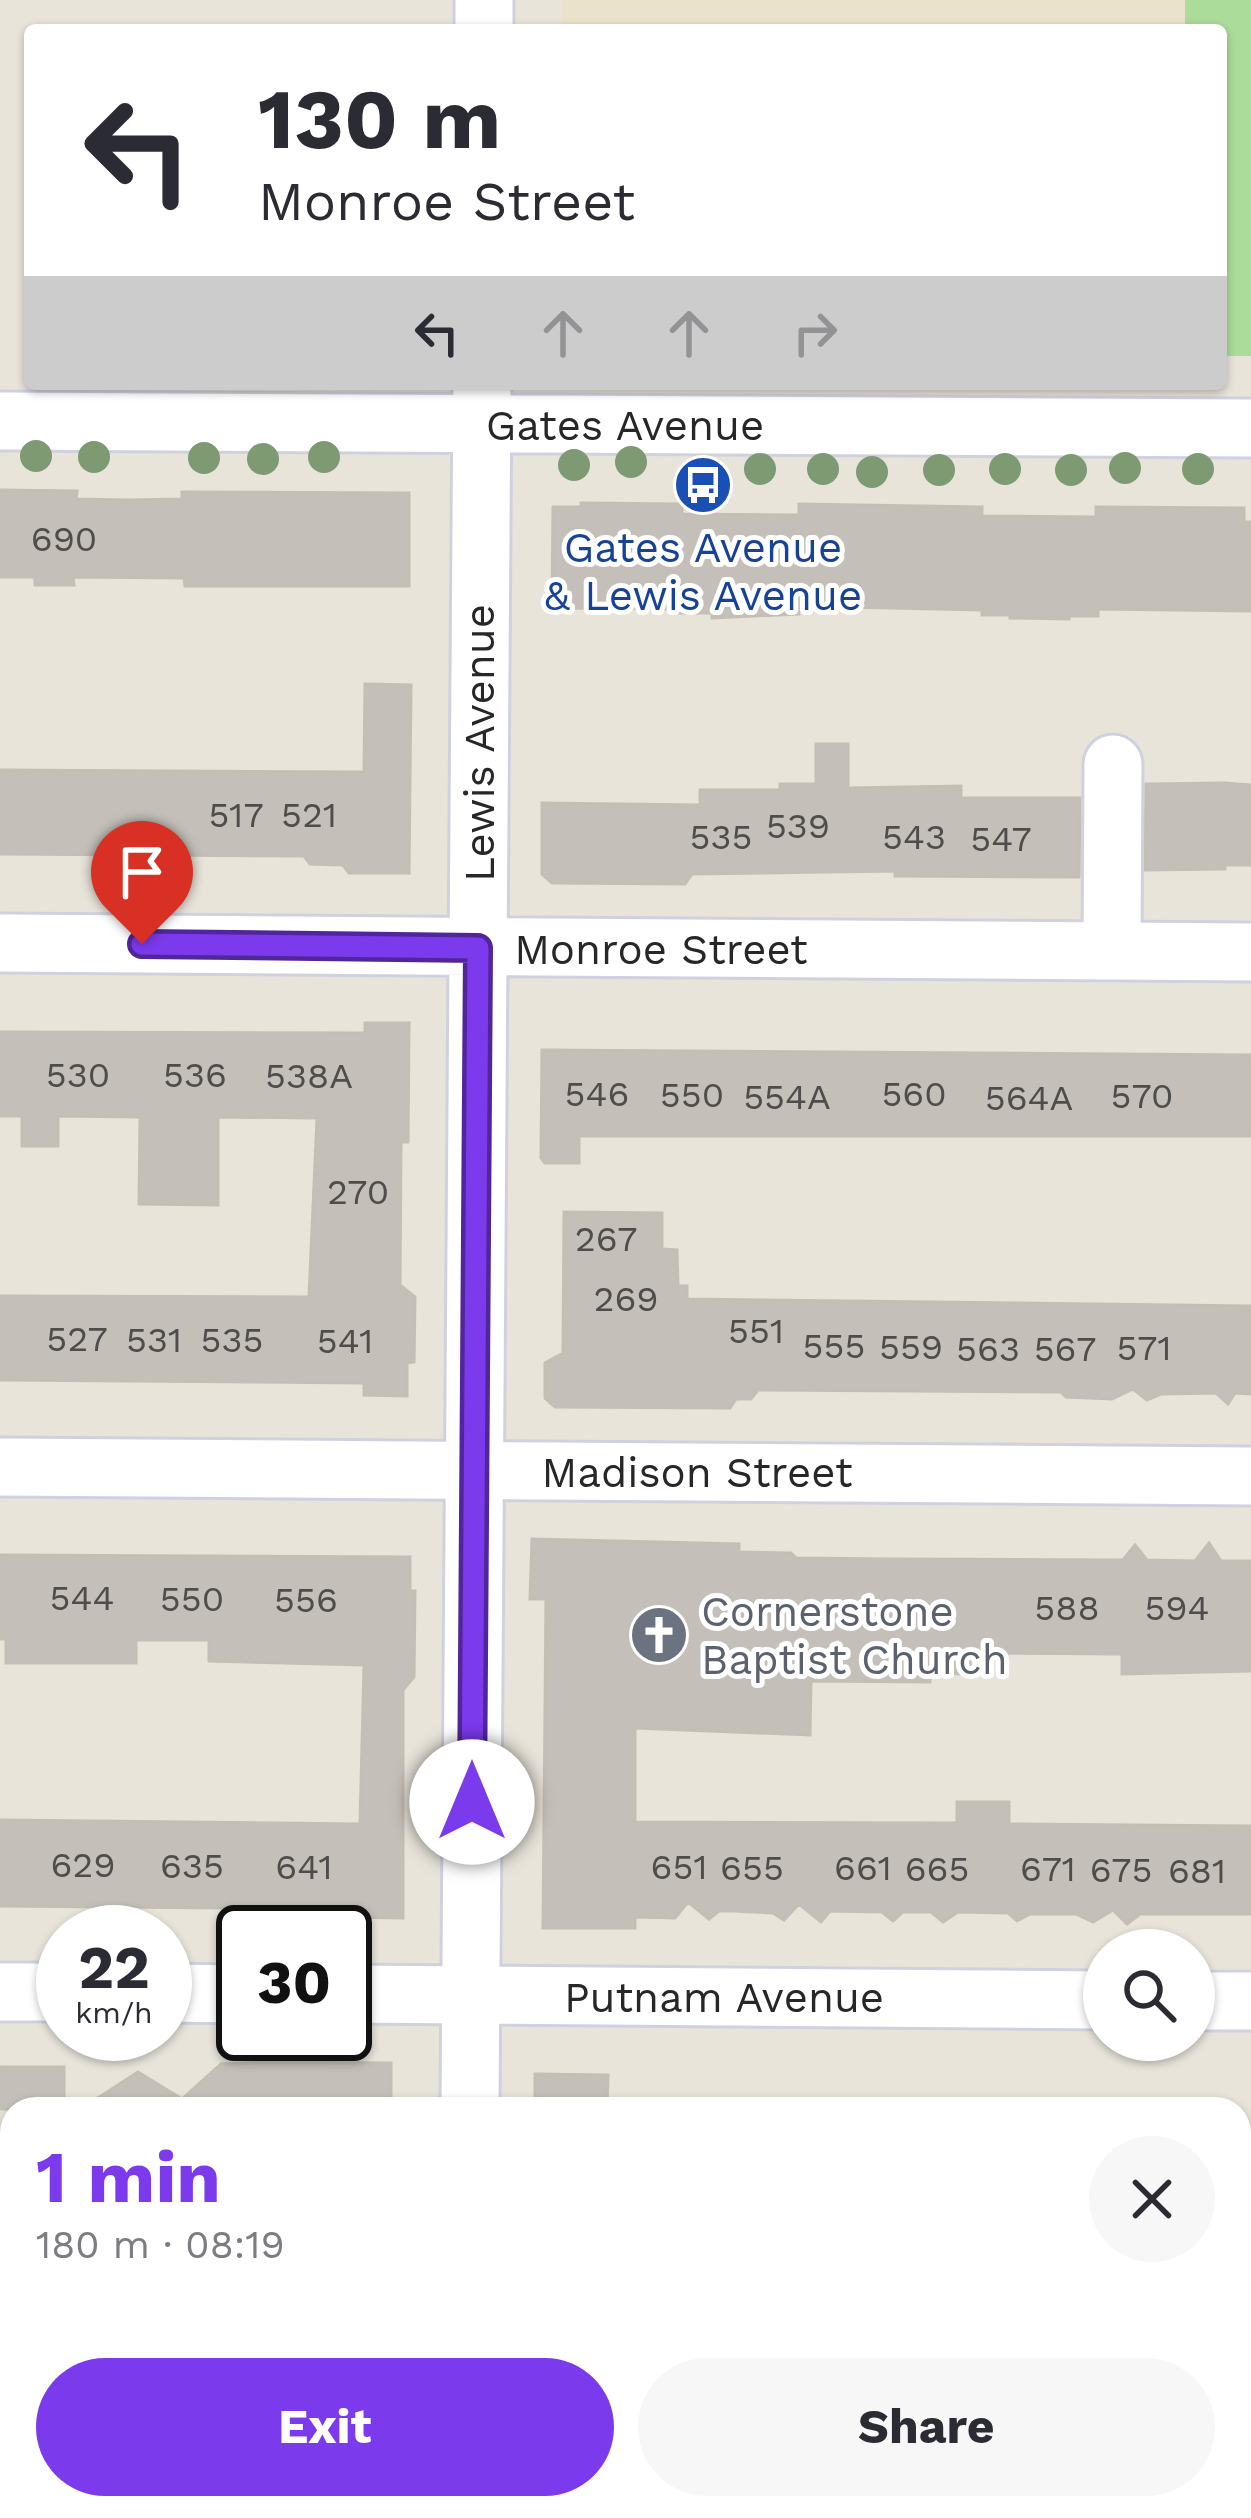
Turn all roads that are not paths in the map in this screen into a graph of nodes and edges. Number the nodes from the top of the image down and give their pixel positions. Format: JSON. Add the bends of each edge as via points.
{"nodes":[{"id":1,"x":482,"y":404,"type":"edge"},
{"id":2,"x":0,"y":421,"type":"edge"},
{"id":3,"x":1251,"y":428,"type":"edge"},
{"id":4,"x":1113,"y":764,"type":"dead end"},
{"id":5,"x":0,"y":943,"type":"edge"},
{"id":6,"x":478,"y":948,"type":"junction"},
{"id":7,"x":1112,"y":952,"type":"junction"},
{"id":8,"x":1251,"y":952,"type":"edge"},
{"id":9,"x":0,"y":1467,"type":"edge"},
{"id":10,"x":475,"y":1470,"type":"junction"},
{"id":11,"x":1251,"y":1476,"type":"edge"},
{"id":12,"x":0,"y":1992,"type":"edge"},
{"id":13,"x":36,"y":1992,"type":"edge"},
{"id":14,"x":372,"y":1994,"type":"edge"},
{"id":15,"x":471,"y":1995,"type":"junction"},
{"id":16,"x":1083,"y":2000,"type":"edge"},
{"id":17,"x":1215,"y":2001,"type":"edge"},
{"id":18,"x":1251,"y":2001,"type":"edge"},
{"id":19,"x":470,"y":2097,"type":"edge"}],
"edges":[{"from":1,"to":2,"type":"street","name":"Gates Avenue"},
{"from":1,"to":3,"type":"street","name":"Gates Avenue"},
{"from":1,"to":6,"type":"street","name":"Lewis Avenue"},
{"from":4,"to":7,"type":"street"},
{"from":5,"to":6,"type":"street","name":"Monroe Street"},
{"from":6,"to":7,"type":"street","name":"Monroe Street"},
{"from":6,"to":10,"type":"street","name":"Lewis Avenue"},
{"from":7,"to":8,"type":"street","name":"Monroe Street"},
{"from":9,"to":10,"type":"street","name":"Madison Street"},
{"from":10,"to":11,"type":"street","name":"Madison Street"},
{"from":10,"to":15,"type":"street","name":"Lewis Avenue"},
{"from":12,"to":13,"type":"street"},
{"from":14,"to":15,"type":"street","name":"Putnam Avenue"},
{"from":15,"to":16,"type":"street","name":"Putnam Avenue"},
{"from":15,"to":19,"type":"street","name":"Lewis Avenue"},
{"from":17,"to":18,"type":"street"}]}
